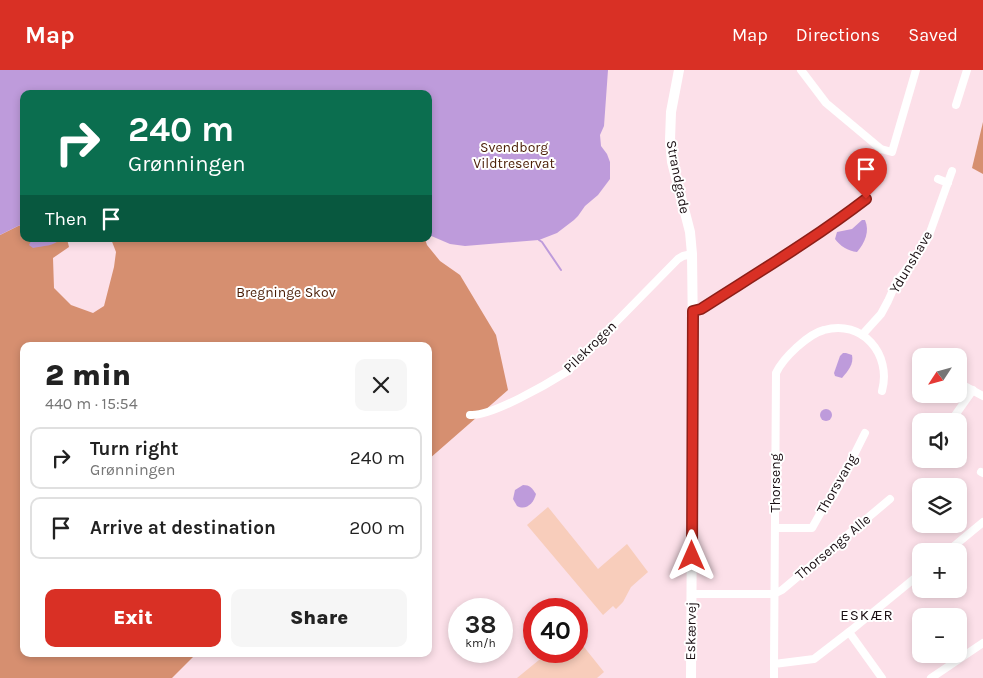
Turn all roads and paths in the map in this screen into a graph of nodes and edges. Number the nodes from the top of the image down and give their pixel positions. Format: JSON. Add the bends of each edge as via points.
{"nodes":[{"id":1,"x":679,"y":70,"type":"edge"},
{"id":2,"x":801,"y":70,"type":"edge"},
{"id":3,"x":916,"y":70,"type":"edge"},
{"id":4,"x":967,"y":70,"type":"edge"},
{"id":5,"x":956,"y":105,"type":"dead end"},
{"id":6,"x":952,"y":171,"type":"dead end"},
{"id":7,"x":938,"y":179,"type":"dead end"},
{"id":8,"x":948,"y":183,"type":"junction"},
{"id":9,"x":866,"y":199,"type":"dead end"},
{"id":10,"x":692,"y":254,"type":"junction"},
{"id":11,"x":693,"y":311,"type":"junction"},
{"id":12,"x":862,"y":335,"type":"junction"},
{"id":13,"x":968,"y":388,"type":"edge"},
{"id":14,"x":972,"y":390,"type":"junction"},
{"id":15,"x":882,"y":391,"type":"dead end"},
{"id":16,"x":983,"y":396,"type":"edge"},
{"id":17,"x":956,"y":413,"type":"edge"},
{"id":18,"x":470,"y":415,"type":"dead end"},
{"id":19,"x":865,"y":433,"type":"dead end"},
{"id":20,"x":890,"y":499,"type":"dead end"},
{"id":21,"x":983,"y":522,"type":"edge"},
{"id":22,"x":774,"y":528,"type":"junction"},
{"id":23,"x":958,"y":543,"type":"edge"},
{"id":24,"x":912,"y":580,"type":"edge"},
{"id":25,"x":692,"y":594,"type":"junction"},
{"id":26,"x":774,"y":594,"type":"junction"},
{"id":27,"x":849,"y":632,"type":"junction"},
{"id":28,"x":983,"y":643,"type":"edge"},
{"id":29,"x":774,"y":664,"type":"junction"},
{"id":30,"x":937,"y":676,"type":"edge"},
{"id":31,"x":691,"y":678,"type":"edge"},
{"id":32,"x":774,"y":678,"type":"edge"},
{"id":33,"x":882,"y":678,"type":"edge"}],
"edges":[{"from":1,"to":10,"type":"street","name":"Strandgade","via":[[670,118],[670,140]]},
{"from":2,"to":3,"type":"street","via":[[826,103],[880,149],[892,152]]},
{"from":4,"to":5,"type":"street"},
{"from":6,"to":8,"type":"street","name":"Ydunshave"},
{"from":7,"to":8,"type":"street"},
{"from":8,"to":12,"type":"street","name":"Ydunshave","via":[[928,238],[896,283],[881,314]]},
{"from":9,"to":11,"type":"street","via":[[796,248]]},
{"from":10,"to":11,"type":"street","name":"Eskærvej"},
{"from":10,"to":18,"type":"street","name":"Pilekrogen","via":[[678,258],[568,371],[513,401],[486,413]]},
{"from":11,"to":25,"type":"street","name":"Eskærvej"},
{"from":12,"to":15,"type":"street","via":[[882,360]]},
{"from":12,"to":22,"type":"street","name":"Thorseng","via":[[846,329],[822,330],[807,339],[776,373]]},
{"from":13,"to":14,"type":"street"},
{"from":14,"to":16,"type":"street"},
{"from":14,"to":17,"type":"street"},
{"from":19,"to":22,"type":"street","name":"Thorsvang","via":[[834,495],[812,528]]},
{"from":20,"to":26,"type":"street","name":"Thorsengs Alle"},
{"from":21,"to":23,"type":"street"},
{"from":22,"to":26,"type":"street","name":"Thorseng"},
{"from":24,"to":27,"type":"street"},
{"from":25,"to":26,"type":"street"},
{"from":25,"to":31,"type":"street","name":"Eskærvej"},
{"from":26,"to":29,"type":"street","name":"Thorseng"},
{"from":27,"to":29,"type":"street","via":[[814,659]]},
{"from":27,"to":33,"type":"street"},
{"from":28,"to":30,"type":"street"},
{"from":29,"to":32,"type":"street","name":"Thorseng"}]}
